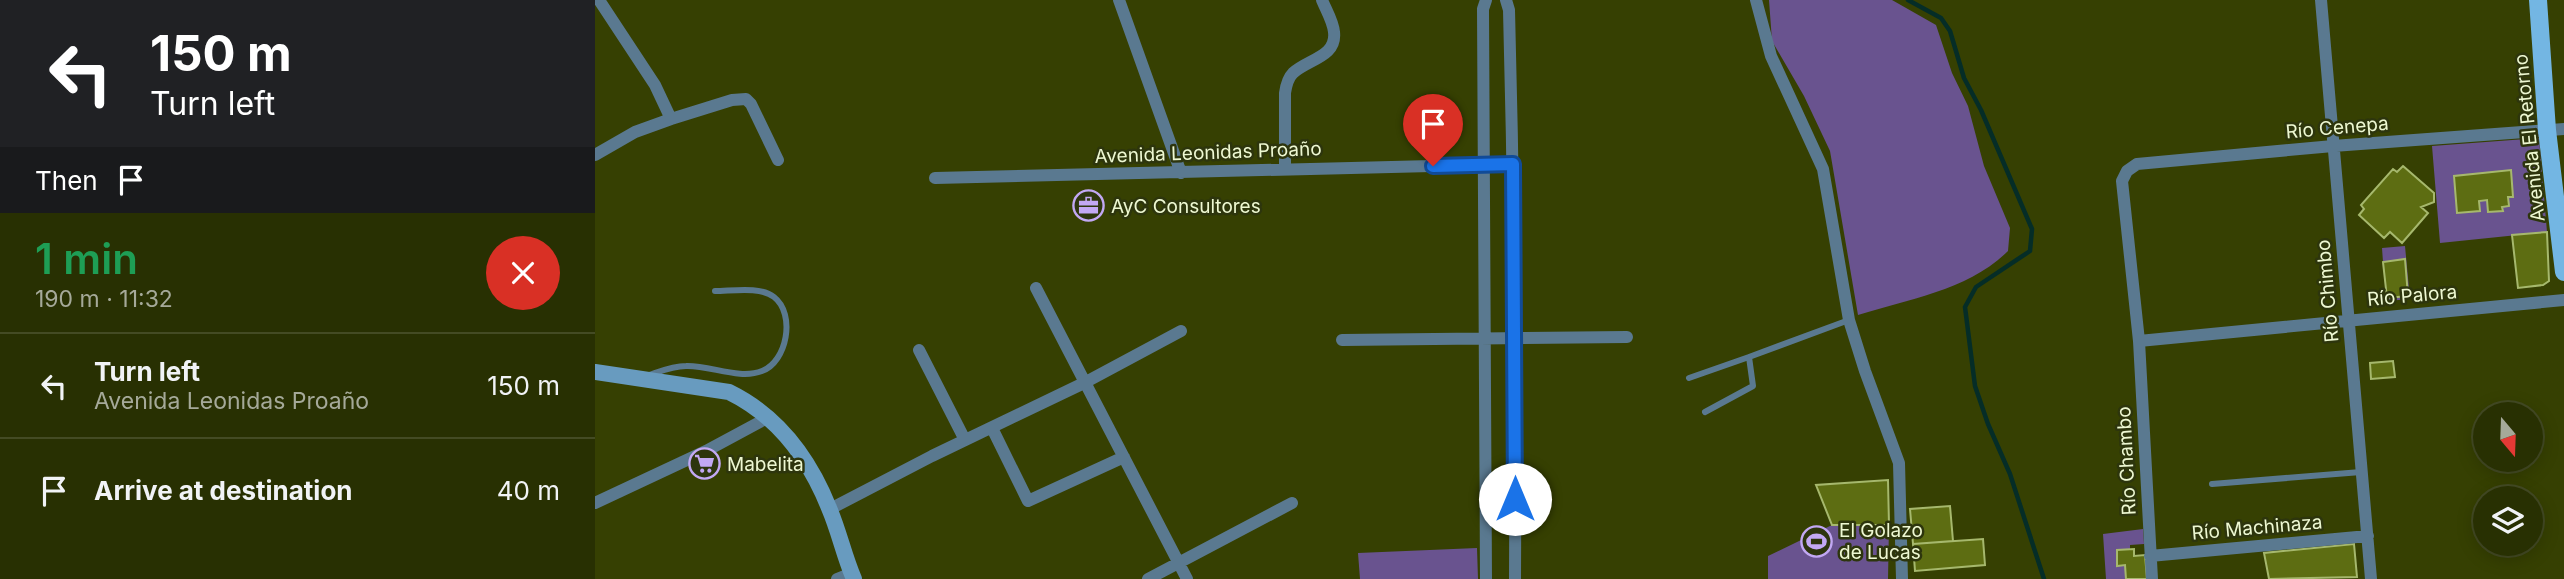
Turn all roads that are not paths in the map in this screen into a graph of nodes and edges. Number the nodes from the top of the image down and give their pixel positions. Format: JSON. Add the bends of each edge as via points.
{"nodes":[{"id":1,"x":599,"y":0,"type":"edge"},
{"id":2,"x":1119,"y":0,"type":"edge"},
{"id":3,"x":1322,"y":0,"type":"edge"},
{"id":4,"x":1486,"y":0,"type":"edge"},
{"id":5,"x":1506,"y":0,"type":"edge"},
{"id":6,"x":1756,"y":0,"type":"edge"},
{"id":7,"x":2321,"y":0,"type":"edge"},
{"id":8,"x":2538,"y":0,"type":"edge"},
{"id":9,"x":671,"y":119,"type":"junction"},
{"id":10,"x":2556,"y":129,"type":"edge"},
{"id":11,"x":2333,"y":146,"type":"junction"},
{"id":12,"x":595,"y":155,"type":"edge"},
{"id":13,"x":778,"y":160,"type":"dead end"},
{"id":14,"x":1513,"y":164,"type":"junction"},
{"id":15,"x":1482,"y":165,"type":"junction"},
{"id":16,"x":1285,"y":169,"type":"junction"},
{"id":17,"x":1181,"y":173,"type":"junction"},
{"id":18,"x":935,"y":178,"type":"dead end"},
{"id":19,"x":2122,"y":181,"type":"joint"},
{"id":20,"x":2564,"y":272,"type":"edge"},
{"id":21,"x":1036,"y":288,"type":"dead end"},
{"id":22,"x":715,"y":291,"type":"dead end"},
{"id":23,"x":2564,"y":300,"type":"edge"},
{"id":24,"x":1849,"y":320,"type":"junction"},
{"id":25,"x":2349,"y":321,"type":"junction"},
{"id":26,"x":1181,"y":331,"type":"dead end"},
{"id":27,"x":1627,"y":337,"type":"dead end"},
{"id":28,"x":1485,"y":338,"type":"junction"},
{"id":29,"x":1516,"y":338,"type":"junction"},
{"id":30,"x":1342,"y":340,"type":"dead end"},
{"id":31,"x":2139,"y":341,"type":"junction"},
{"id":32,"x":919,"y":350,"type":"dead end"},
{"id":33,"x":1749,"y":357,"type":"junction"},
{"id":34,"x":595,"y":372,"type":"edge"},
{"id":35,"x":641,"y":378,"type":"junction"},
{"id":36,"x":1689,"y":379,"type":"dead end"},
{"id":37,"x":1084,"y":383,"type":"junction"},
{"id":38,"x":1705,"y":412,"type":"dead end"},
{"id":39,"x":769,"y":417,"type":"junction"},
{"id":40,"x":992,"y":428,"type":"junction"},
{"id":41,"x":965,"y":440,"type":"junction"},
{"id":42,"x":1124,"y":457,"type":"junction"},
{"id":43,"x":2363,"y":472,"type":"junction"},
{"id":44,"x":2212,"y":484,"type":"dead end"},
{"id":45,"x":595,"y":503,"type":"edge"},
{"id":46,"x":1292,"y":503,"type":"dead end"},
{"id":47,"x":829,"y":509,"type":"junction"},
{"id":48,"x":2368,"y":536,"type":"junction"},
{"id":49,"x":2150,"y":556,"type":"junction"},
{"id":50,"x":1178,"y":564,"type":"junction"},
{"id":51,"x":848,"y":577,"type":"edge"},
{"id":52,"x":1148,"y":579,"type":"edge"},
{"id":53,"x":1187,"y":579,"type":"edge"},
{"id":54,"x":1486,"y":579,"type":"edge"},
{"id":55,"x":1515,"y":579,"type":"edge"},
{"id":56,"x":1902,"y":579,"type":"edge"},
{"id":57,"x":2152,"y":579,"type":"edge"},
{"id":58,"x":2371,"y":579,"type":"edge"}],
"edges":[{"from":1,"to":9,"type":"street","via":[[655,85]]},
{"from":2,"to":17,"type":"street"},
{"from":3,"to":16,"type":"street","via":[[1335,42],[1292,73],[1287,83]]},
{"from":4,"to":15,"type":"street"},
{"from":5,"to":14,"type":"street"},
{"from":6,"to":24,"type":"street","via":[[1770,56],[1823,169]]},
{"from":7,"to":11,"type":"street","name":"Río Chimbo"},
{"from":8,"to":10,"type":"main road","name":"Avenida El Retorno"},
{"from":9,"to":12,"type":"street","via":[[635,132]]},
{"from":9,"to":13,"type":"street","via":[[746,99]]},
{"from":10,"to":11,"type":"street","name":"Río Cenepa"},
{"from":10,"to":20,"type":"main road","name":"Avenida El Retorno"},
{"from":11,"to":19,"type":"street","name":"Río Cenepa","via":[[2137,164]]},
{"from":11,"to":25,"type":"street","name":"Río Chimbo"},
{"from":14,"to":15,"type":"street","name":"Avenida Leonidas Proaño"},
{"from":14,"to":29,"type":"street"},
{"from":15,"to":16,"type":"street","name":"Avenida Leonidas Proaño"},
{"from":15,"to":28,"type":"street"},
{"from":16,"to":17,"type":"street","name":"Avenida Leonidas Proaño"},
{"from":17,"to":18,"type":"street","name":"Avenida Leonidas Proaño"},
{"from":19,"to":31,"type":"street","name":"Río Chambo"},
{"from":21,"to":37,"type":"street"},
{"from":22,"to":35,"type":"lane","via":[[762,292],[775,298],[786,325],[782,353],[774,363],[747,374],[685,366]]},
{"from":23,"to":25,"type":"street","name":"Río Palora"},
{"from":24,"to":33,"type":"lane"},
{"from":24,"to":56,"type":"street","via":[[1899,463]]},
{"from":25,"to":31,"type":"street","name":"Río Palora"},
{"from":25,"to":43,"type":"street","name":"Río Chimbo"},
{"from":26,"to":37,"type":"street"},
{"from":27,"to":29,"type":"street"},
{"from":28,"to":29,"type":"street"},
{"from":28,"to":30,"type":"street"},
{"from":28,"to":54,"type":"street"},
{"from":29,"to":55,"type":"street"},
{"from":31,"to":49,"type":"street","name":"Río Chambo"},
{"from":32,"to":41,"type":"street"},
{"from":33,"to":36,"type":"lane"},
{"from":33,"to":38,"type":"lane","via":[[1753,386]]},
{"from":34,"to":35,"type":"main road"},
{"from":35,"to":39,"type":"main road","via":[[729,392]]},
{"from":37,"to":40,"type":"street"},
{"from":37,"to":42,"type":"street"},
{"from":39,"to":45,"type":"street"},
{"from":39,"to":47,"type":"main road","via":[[815,476]]},
{"from":40,"to":41,"type":"street"},
{"from":40,"to":42,"type":"street","via":[[1028,501]]},
{"from":41,"to":47,"type":"street"},
{"from":42,"to":50,"type":"street"},
{"from":43,"to":44,"type":"lane"},
{"from":43,"to":48,"type":"street","name":"Río Chimbo"},
{"from":46,"to":50,"type":"street"},
{"from":47,"to":51,"type":"main road"},
{"from":48,"to":49,"type":"street","name":"Río Machinaza"},
{"from":48,"to":58,"type":"street","name":"Río Chimbo"},
{"from":49,"to":57,"type":"street","name":"Río Chambo"},
{"from":50,"to":52,"type":"street"},
{"from":50,"to":53,"type":"street"}]}
